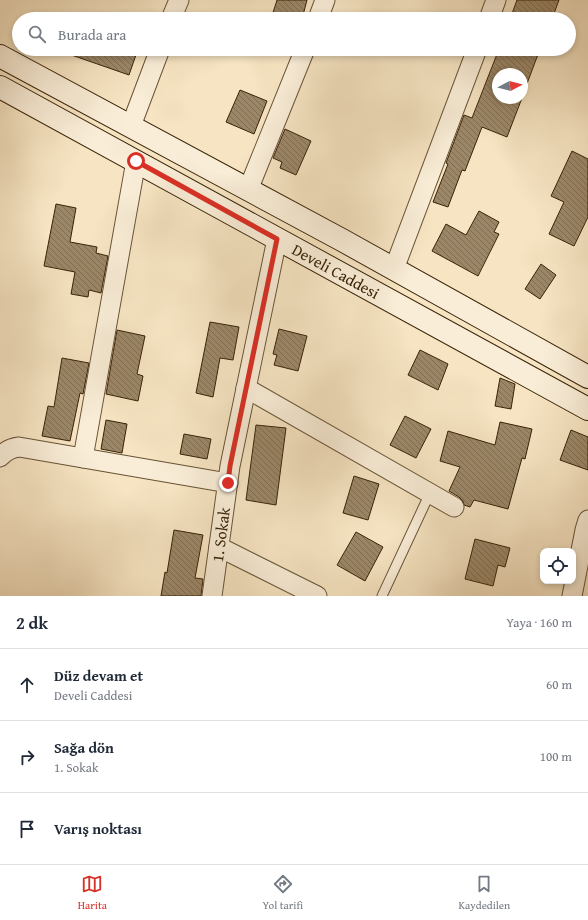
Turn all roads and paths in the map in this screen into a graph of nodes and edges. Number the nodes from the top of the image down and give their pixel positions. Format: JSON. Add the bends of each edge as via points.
{"nodes":[{"id":1,"x":179,"y":0,"type":"edge"},
{"id":2,"x":325,"y":0,"type":"edge"},
{"id":3,"x":496,"y":0,"type":"edge"},
{"id":4,"x":175,"y":12,"type":"edge"},
{"id":5,"x":321,"y":12,"type":"edge"},
{"id":6,"x":492,"y":12,"type":"edge"},
{"id":7,"x":0,"y":56,"type":"edge"},
{"id":8,"x":157,"y":56,"type":"edge"},
{"id":9,"x":302,"y":56,"type":"edge"},
{"id":10,"x":474,"y":56,"type":"edge"},
{"id":11,"x":0,"y":87,"type":"edge"},
{"id":12,"x":131,"y":126,"type":"junction"},
{"id":13,"x":136,"y":161,"type":"junction"},
{"id":14,"x":248,"y":190,"type":"junction"},
{"id":15,"x":277,"y":239,"type":"junction"},
{"id":16,"x":394,"y":269,"type":"junction"},
{"id":17,"x":588,"y":377,"type":"edge"},
{"id":18,"x":246,"y":388,"type":"junction"},
{"id":19,"x":588,"y":409,"type":"edge"},
{"id":20,"x":0,"y":457,"type":"edge"},
{"id":21,"x":82,"y":458,"type":"junction"},
{"id":22,"x":228,"y":483,"type":"junction"},
{"id":23,"x":430,"y":493,"type":"junction"},
{"id":24,"x":454,"y":507,"type":"dead end"},
{"id":25,"x":588,"y":520,"type":"edge"},
{"id":26,"x":219,"y":547,"type":"junction"},
{"id":27,"x":212,"y":596,"type":"edge"},
{"id":28,"x":317,"y":596,"type":"edge"},
{"id":29,"x":382,"y":596,"type":"edge"},
{"id":30,"x":572,"y":596,"type":"edge"}],
"edges":[{"from":1,"to":4,"type":"street"},
{"from":2,"to":5,"type":"street"},
{"from":3,"to":6,"type":"street"},
{"from":7,"to":12,"type":"main road","name":"Develi Caddesi"},
{"from":8,"to":12,"type":"street"},
{"from":9,"to":14,"type":"street"},
{"from":10,"to":16,"type":"street"},
{"from":11,"to":13,"type":"main road","name":"Develi Caddesi"},
{"from":12,"to":13,"type":"main road"},
{"from":12,"to":14,"type":"main road","name":"Develi Caddesi"},
{"from":13,"to":15,"type":"main road","name":"Develi Caddesi"},
{"from":13,"to":21,"type":"street"},
{"from":14,"to":16,"type":"main road","name":"Develi Caddesi"},
{"from":15,"to":18,"type":"street","name":"1. Sokak"},
{"from":15,"to":19,"type":"main road","name":"Develi Caddesi"},
{"from":16,"to":17,"type":"main road","name":"Develi Caddesi"},
{"from":18,"to":22,"type":"street","name":"1. Sokak"},
{"from":18,"to":23,"type":"street"},
{"from":20,"to":21,"type":"street","via":[[18,447]]},
{"from":21,"to":22,"type":"street"},
{"from":22,"to":26,"type":"street","name":"1. Sokak"},
{"from":23,"to":24,"type":"street"},
{"from":23,"to":29,"type":"lane"},
{"from":25,"to":30,"type":"street"},
{"from":26,"to":27,"type":"street","name":"1. Sokak"},
{"from":26,"to":28,"type":"street"}]}
